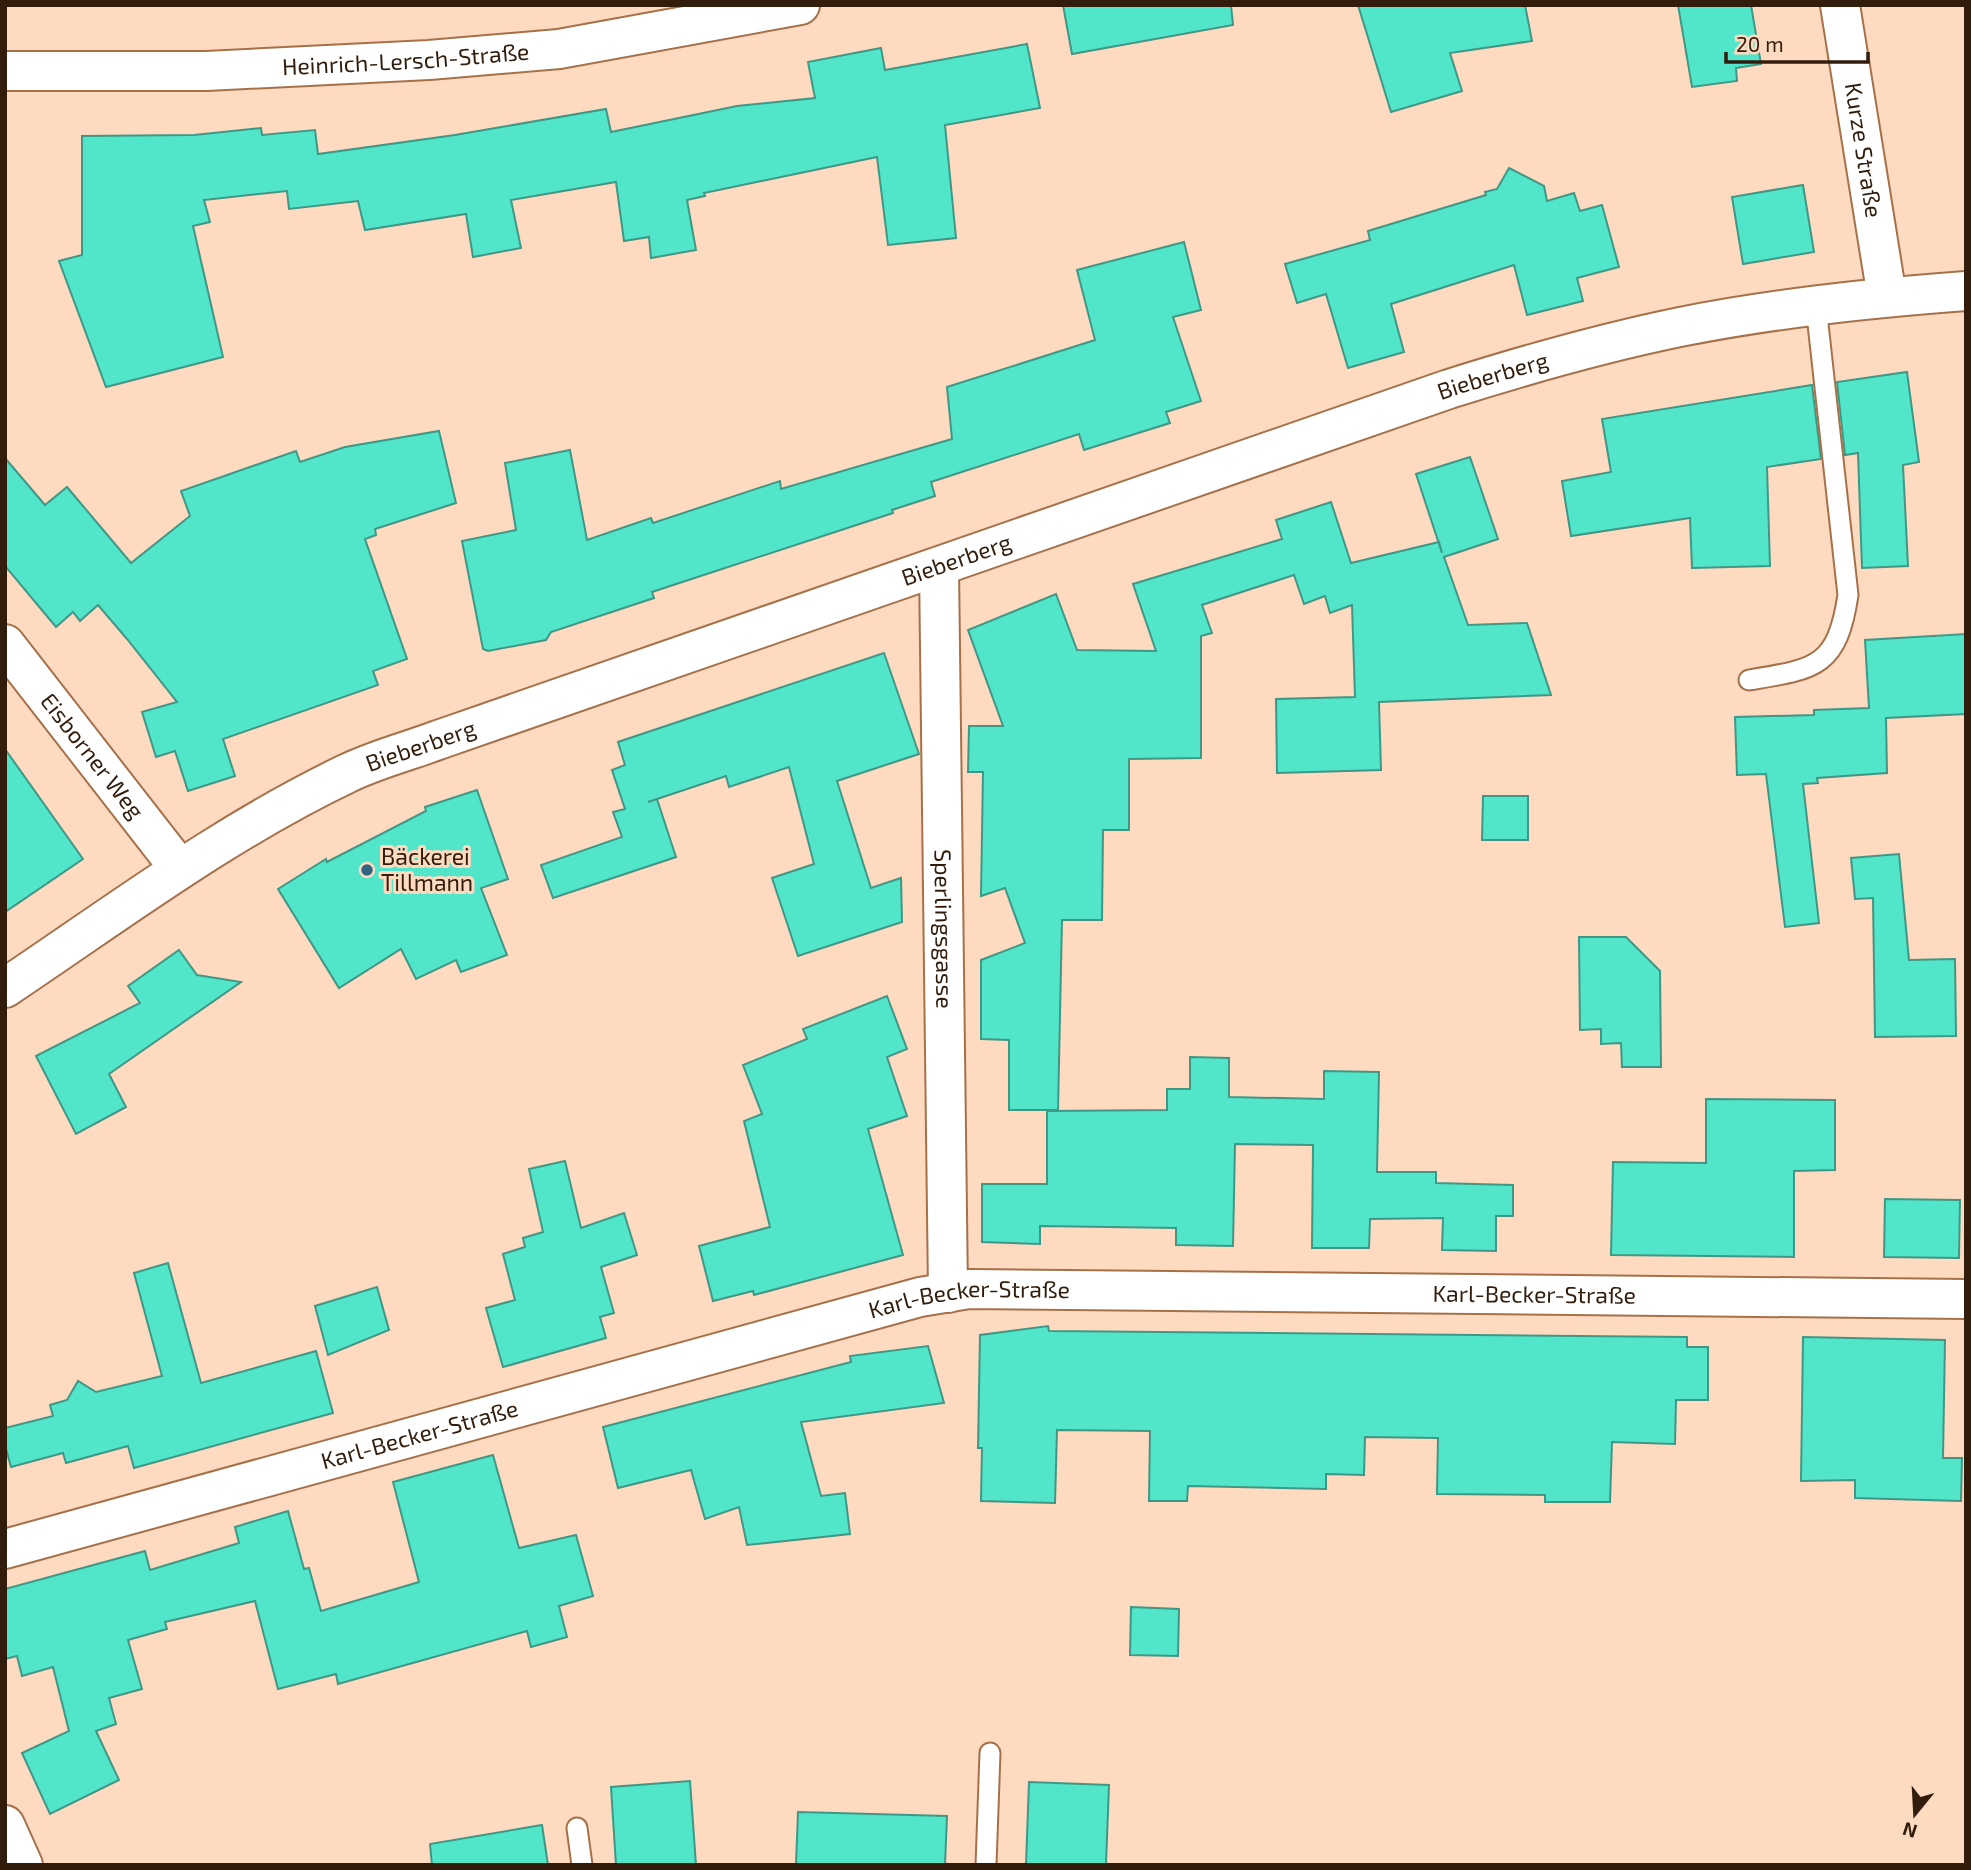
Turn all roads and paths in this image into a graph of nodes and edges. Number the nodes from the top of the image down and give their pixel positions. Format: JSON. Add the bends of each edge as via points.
{"nodes":[{"id":1,"x":800,"y":5,"type":"edge"},
{"id":2,"x":1840,"y":5,"type":"edge"},
{"id":3,"x":5,"y":71,"type":"edge"},
{"id":4,"x":1966,"y":291,"type":"edge"},
{"id":5,"x":1887,"y":296,"type":"junction"},
{"id":6,"x":1816,"y":306,"type":"junction"},
{"id":7,"x":939,"y":567,"type":"junction"},
{"id":8,"x":5,"y":643,"type":"edge"},
{"id":9,"x":1749,"y":680,"type":"dead end"},
{"id":10,"x":180,"y":869,"type":"junction"},
{"id":11,"x":5,"y":988,"type":"edge"},
{"id":12,"x":948,"y":1293,"type":"junction"},
{"id":13,"x":1966,"y":1299,"type":"edge"},
{"id":14,"x":5,"y":1549,"type":"edge"},
{"id":15,"x":990,"y":1753,"type":"dead end"},
{"id":16,"x":5,"y":1825,"type":"edge"},
{"id":17,"x":576,"y":1828,"type":"dead end"},
{"id":18,"x":23,"y":1865,"type":"edge"},
{"id":19,"x":582,"y":1865,"type":"edge"},
{"id":20,"x":986,"y":1865,"type":"edge"}],
"edges":[{"from":1,"to":3,"type":"street","name":"Heinrich-Lersch-Straße","via":[[559,49],[429,60],[206,71]]},
{"from":2,"to":5,"type":"street","name":"Kurze Straße"},
{"from":4,"to":5,"type":"street","name":"Bieberberg"},
{"from":5,"to":6,"type":"street","name":"Bieberberg"},
{"from":6,"to":7,"type":"street","name":"Bieberberg","via":[[1683,326],[1527,365]]},
{"from":6,"to":9,"type":"lane","via":[[1848,595],[1842,631],[1821,660],[1807,670]]},
{"from":7,"to":10,"type":"street","name":"Bieberberg","via":[[351,772]]},
{"from":7,"to":12,"type":"street","name":"Sperlingsgasse"},
{"from":8,"to":10,"type":"street","name":"Eisborner Weg"},
{"from":10,"to":11,"type":"street","name":"Bieberberg"},
{"from":12,"to":13,"type":"street","name":"Karl-Becker-Straße","via":[[1026,1288]]},
{"from":12,"to":14,"type":"street","name":"Karl-Becker-Straße"},
{"from":15,"to":20,"type":"lane"},
{"from":16,"to":18,"type":"street"},
{"from":17,"to":19,"type":"lane"}]}
